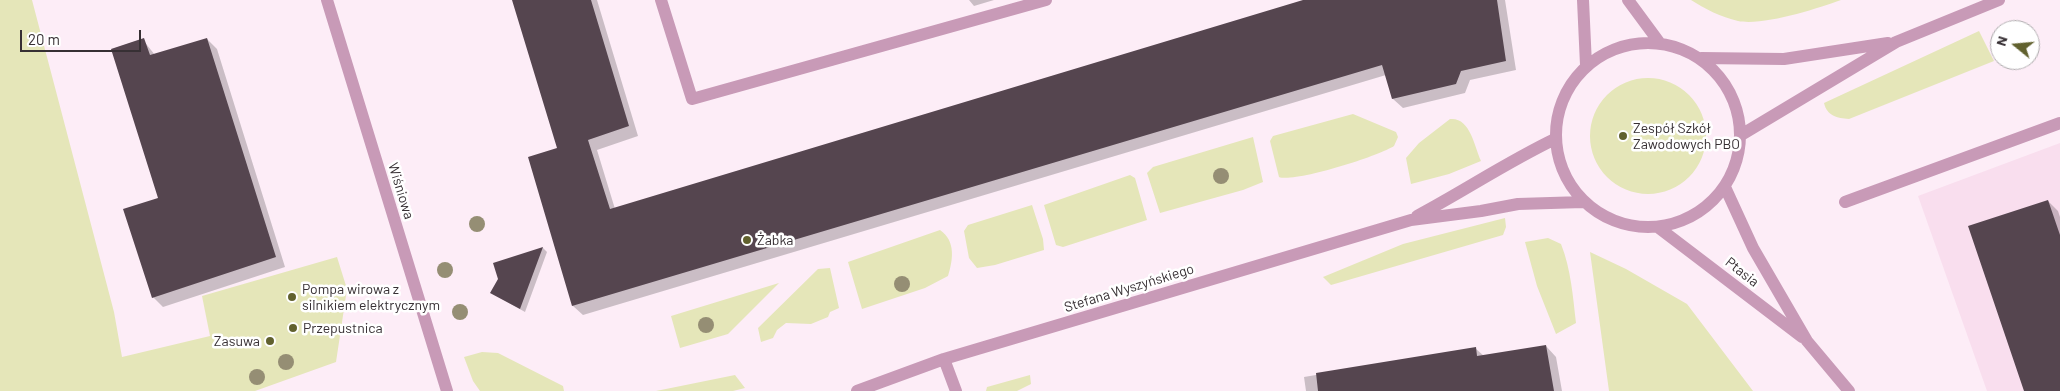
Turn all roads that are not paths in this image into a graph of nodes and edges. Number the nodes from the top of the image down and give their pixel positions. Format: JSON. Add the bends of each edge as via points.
{"nodes":[{"id":1,"x":327,"y":0,"type":"edge"},
{"id":2,"x":661,"y":0,"type":"edge"},
{"id":3,"x":1046,"y":0,"type":"edge"},
{"id":4,"x":1582,"y":0,"type":"edge"},
{"id":5,"x":1628,"y":0,"type":"edge"},
{"id":6,"x":1999,"y":0,"type":"edge"},
{"id":7,"x":1659,"y":42,"type":"junction"},
{"id":8,"x":1896,"y":42,"type":"junction"},
{"id":9,"x":1701,"y":58,"type":"junction"},
{"id":10,"x":1586,"y":65,"type":"junction"},
{"id":11,"x":2060,"y":123,"type":"edge"},
{"id":12,"x":1741,"y":135,"type":"junction"},
{"id":13,"x":1555,"y":139,"type":"junction"},
{"id":14,"x":1725,"y":188,"type":"junction"},
{"id":15,"x":1583,"y":202,"type":"junction"},
{"id":16,"x":1845,"y":202,"type":"dead end"},
{"id":17,"x":1410,"y":220,"type":"junction"},
{"id":18,"x":1659,"y":228,"type":"junction"},
{"id":19,"x":1807,"y":341,"type":"junction"},
{"id":20,"x":944,"y":359,"type":"junction"},
{"id":21,"x":447,"y":391,"type":"edge"},
{"id":22,"x":857,"y":391,"type":"edge"},
{"id":23,"x":956,"y":391,"type":"edge"},
{"id":24,"x":1849,"y":391,"type":"edge"}],
"edges":[{"from":1,"to":21,"type":"street","name":"Wiśniowa"},
{"from":2,"to":3,"type":"street","via":[[692,99]]},
{"from":4,"to":10,"type":"street"},
{"from":5,"to":7,"type":"street"},
{"from":6,"to":8,"type":"street"},
{"from":7,"to":9,"type":"street"},
{"from":7,"to":10,"type":"street","via":[[1617,47]]},
{"from":8,"to":9,"type":"street","via":[[1784,59]]},
{"from":8,"to":12,"type":"street"},
{"from":9,"to":12,"type":"street","via":[[1722,79],[1737,107]]},
{"from":10,"to":13,"type":"street","via":[[1561,102]]},
{"from":11,"to":16,"type":"street"},
{"from":12,"to":14,"type":"street"},
{"from":13,"to":15,"type":"street","via":[[1564,175]]},
{"from":13,"to":17,"type":"street","name":"Stefana Wyszyńskiego","via":[[1503,165],[1476,184]]},
{"from":14,"to":18,"type":"street","via":[[1698,214]]},
{"from":14,"to":19,"type":"street","name":"Ptasia","via":[[1753,248]]},
{"from":15,"to":17,"type":"street","name":"Stefana Wyszyńskiego","via":[[1518,204]]},
{"from":15,"to":18,"type":"street","via":[[1620,224]]},
{"from":17,"to":20,"type":"street","name":"Stefana Wyszyńskiego"},
{"from":18,"to":19,"type":"street","name":"Ptasia"},
{"from":19,"to":24,"type":"street","name":"Ptasia"},
{"from":20,"to":22,"type":"street","name":"Stefana Wyszyńskiego"},
{"from":20,"to":23,"type":"street"}]}
